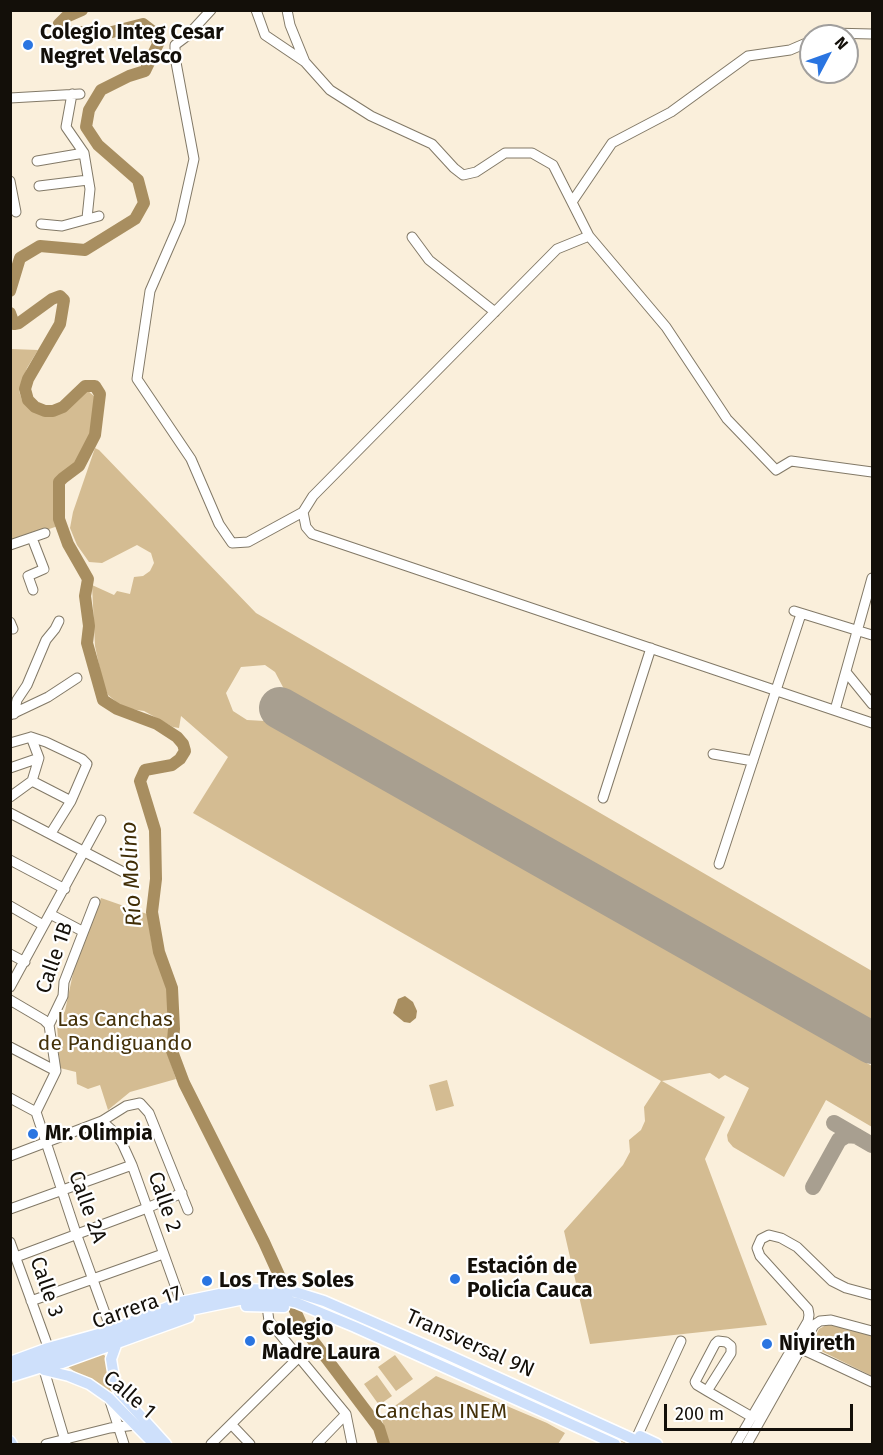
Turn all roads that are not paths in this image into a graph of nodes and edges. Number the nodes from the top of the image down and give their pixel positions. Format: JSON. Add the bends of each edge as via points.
{"nodes":[{"id":1,"x":211,"y":10,"type":"edge"},
{"id":2,"x":256,"y":10,"type":"edge"},
{"id":3,"x":287,"y":10,"type":"edge"},
{"id":4,"x":799,"y":46,"type":"edge"},
{"id":5,"x":305,"y":62,"type":"junction"},
{"id":6,"x":10,"y":98,"type":"edge"},
{"id":7,"x":84,"y":153,"type":"junction"},
{"id":8,"x":37,"y":161,"type":"dead end"},
{"id":9,"x":88,"y":180,"type":"junction"},
{"id":10,"x":10,"y":181,"type":"edge"},
{"id":11,"x":39,"y":186,"type":"dead end"},
{"id":12,"x":573,"y":202,"type":"junction"},
{"id":13,"x":16,"y":212,"type":"dead end"},
{"id":14,"x":99,"y":216,"type":"dead end"},
{"id":15,"x":87,"y":218,"type":"junction"},
{"id":16,"x":41,"y":224,"type":"dead end"},
{"id":17,"x":412,"y":237,"type":"dead end"},
{"id":18,"x":590,"y":237,"type":"junction"},
{"id":19,"x":495,"y":312,"type":"junction"},
{"id":20,"x":873,"y":472,"type":"edge"},
{"id":21,"x":303,"y":512,"type":"junction"},
{"id":22,"x":45,"y":533,"type":"dead end"},
{"id":23,"x":32,"y":538,"type":"junction"},
{"id":24,"x":10,"y":545,"type":"edge"},
{"id":25,"x":873,"y":578,"type":"edge"},
{"id":26,"x":33,"y":590,"type":"dead end"},
{"id":27,"x":59,"y":621,"type":"dead end"},
{"id":28,"x":858,"y":631,"type":"junction"},
{"id":29,"x":873,"y":636,"type":"edge"},
{"id":30,"x":651,"y":648,"type":"junction"},
{"id":31,"x":846,"y":672,"type":"junction"},
{"id":32,"x":77,"y":678,"type":"dead end"},
{"id":33,"x":777,"y":691,"type":"junction"},
{"id":34,"x":873,"y":704,"type":"edge"},
{"id":35,"x":835,"y":710,"type":"junction"},
{"id":36,"x":12,"y":714,"type":"edge"},
{"id":37,"x":873,"y":723,"type":"edge"},
{"id":38,"x":31,"y":737,"type":"junction"},
{"id":39,"x":10,"y":743,"type":"edge"},
{"id":40,"x":713,"y":754,"type":"dead end"},
{"id":41,"x":39,"y":758,"type":"junction"},
{"id":42,"x":753,"y":761,"type":"junction"},
{"id":43,"x":10,"y":768,"type":"edge"},
{"id":44,"x":32,"y":781,"type":"junction"},
{"id":45,"x":10,"y":797,"type":"edge"},
{"id":46,"x":603,"y":798,"type":"dead end"},
{"id":47,"x":71,"y":801,"type":"junction"},
{"id":48,"x":10,"y":813,"type":"edge"},
{"id":49,"x":101,"y":820,"type":"dead end"},
{"id":50,"x":51,"y":833,"type":"junction"},
{"id":51,"x":84,"y":853,"type":"junction"},
{"id":52,"x":10,"y":860,"type":"edge"},
{"id":53,"x":718,"y":864,"type":"dead end"},
{"id":54,"x":127,"y":874,"type":"dead end"},
{"id":55,"x":64,"y":889,"type":"junction"},
{"id":56,"x":95,"y":902,"type":"dead end"},
{"id":57,"x":10,"y":906,"type":"edge"},
{"id":58,"x":50,"y":914,"type":"junction"},
{"id":59,"x":43,"y":925,"type":"junction"},
{"id":60,"x":82,"y":931,"type":"junction"},
{"id":61,"x":10,"y":954,"type":"edge"},
{"id":62,"x":25,"y":962,"type":"junction"},
{"id":63,"x":10,"y":987,"type":"edge"},
{"id":64,"x":10,"y":1000,"type":"edge"},
{"id":65,"x":49,"y":1025,"type":"junction"},
{"id":66,"x":10,"y":1047,"type":"edge"},
{"id":67,"x":56,"y":1071,"type":"junction"},
{"id":68,"x":10,"y":1098,"type":"edge"},
{"id":69,"x":36,"y":1112,"type":"junction"},
{"id":70,"x":102,"y":1121,"type":"junction"},
{"id":71,"x":46,"y":1143,"type":"junction"},
{"id":72,"x":10,"y":1156,"type":"edge"},
{"id":73,"x":132,"y":1165,"type":"junction"},
{"id":74,"x":61,"y":1190,"type":"junction"},
{"id":75,"x":182,"y":1193,"type":"junction"},
{"id":76,"x":147,"y":1208,"type":"junction"},
{"id":77,"x":10,"y":1209,"type":"edge"},
{"id":78,"x":188,"y":1210,"type":"dead end"},
{"id":79,"x":76,"y":1233,"type":"junction"},
{"id":80,"x":10,"y":1242,"type":"edge"},
{"id":81,"x":163,"y":1254,"type":"junction"},
{"id":82,"x":16,"y":1257,"type":"junction"},
{"id":83,"x":94,"y":1279,"type":"junction"},
{"id":84,"x":873,"y":1295,"type":"edge"},
{"id":85,"x":275,"y":1300,"type":"junction"},
{"id":86,"x":31,"y":1301,"type":"junction"},
{"id":87,"x":181,"y":1302,"type":"junction"},
{"id":88,"x":297,"y":1302,"type":"junction"},
{"id":89,"x":110,"y":1324,"type":"junction"},
{"id":90,"x":873,"y":1331,"type":"edge"},
{"id":91,"x":681,"y":1341,"type":"dead end"},
{"id":92,"x":46,"y":1344,"type":"junction"},
{"id":93,"x":388,"y":1344,"type":"junction"},
{"id":94,"x":116,"y":1345,"type":"junction"},
{"id":95,"x":797,"y":1347,"type":"junction"},
{"id":96,"x":300,"y":1356,"type":"junction"},
{"id":97,"x":10,"y":1357,"type":"edge"},
{"id":98,"x":10,"y":1362,"type":"edge"},
{"id":99,"x":10,"y":1369,"type":"edge"},
{"id":100,"x":43,"y":1369,"type":"junction"},
{"id":101,"x":11,"y":1376,"type":"edge"},
{"id":102,"x":873,"y":1382,"type":"edge"},
{"id":103,"x":707,"y":1391,"type":"junction"},
{"id":104,"x":109,"y":1398,"type":"junction"},
{"id":105,"x":346,"y":1414,"type":"junction"},
{"id":106,"x":752,"y":1417,"type":"junction"},
{"id":107,"x":139,"y":1422,"type":"junction"},
{"id":108,"x":231,"y":1424,"type":"junction"},
{"id":109,"x":118,"y":1427,"type":"junction"},
{"id":110,"x":639,"y":1440,"type":"edge"},
{"id":111,"x":65,"y":1442,"type":"edge"},
{"id":112,"x":46,"y":1444,"type":"edge"},
{"id":113,"x":124,"y":1444,"type":"edge"},
{"id":114,"x":154,"y":1444,"type":"edge"},
{"id":115,"x":166,"y":1444,"type":"edge"},
{"id":116,"x":212,"y":1444,"type":"edge"},
{"id":117,"x":250,"y":1444,"type":"edge"},
{"id":118,"x":317,"y":1444,"type":"edge"},
{"id":119,"x":352,"y":1444,"type":"edge"},
{"id":120,"x":600,"y":1444,"type":"edge"},
{"id":121,"x":615,"y":1444,"type":"edge"},
{"id":122,"x":657,"y":1444,"type":"edge"},
{"id":123,"x":736,"y":1444,"type":"edge"},
{"id":124,"x":747,"y":1444,"type":"edge"}],
"edges":[{"from":1,"to":21,"type":"street","via":[[175,45],[194,159],[180,222],[150,291],[137,379],[191,459],[219,524],[232,543],[248,542]]},
{"from":2,"to":5,"type":"street","via":[[265,35]]},
{"from":3,"to":5,"type":"street"},
{"from":4,"to":12,"type":"street","via":[[748,56],[671,112],[612,143]]},
{"from":5,"to":12,"type":"street","via":[[330,90],[371,116],[432,144],[463,175],[476,172],[505,153],[532,153],[553,165]]},
{"from":6,"to":7,"type":"street","via":[[76,94],[66,127]]},
{"from":7,"to":8,"type":"street"},
{"from":7,"to":9,"type":"street"},
{"from":9,"to":11,"type":"street"},
{"from":9,"to":15,"type":"street"},
{"from":10,"to":13,"type":"street"},
{"from":12,"to":18,"type":"street"},
{"from":14,"to":15,"type":"street"},
{"from":15,"to":16,"type":"street","via":[[62,226]]},
{"from":17,"to":19,"type":"street","via":[[429,260]]},
{"from":18,"to":19,"type":"street","via":[[557,249]]},
{"from":18,"to":20,"type":"street","via":[[666,327],[727,419],[776,470],[791,461]]},
{"from":19,"to":21,"type":"street","via":[[313,496]]},
{"from":21,"to":30,"type":"street","via":[[312,534]]},
{"from":22,"to":23,"type":"street"},
{"from":23,"to":24,"type":"street"},
{"from":23,"to":26,"type":"street","via":[[44,569],[28,576]]},
{"from":25,"to":28,"type":"street"},
{"from":27,"to":36,"type":"street","via":[[46,640]]},
{"from":28,"to":29,"type":"street"},
{"from":28,"to":31,"type":"street"},
{"from":28,"to":33,"type":"street","via":[[798,613]]},
{"from":30,"to":33,"type":"street"},
{"from":30,"to":46,"type":"street"},
{"from":31,"to":34,"type":"street"},
{"from":31,"to":35,"type":"street"},
{"from":32,"to":36,"type":"street"},
{"from":33,"to":35,"type":"street"},
{"from":33,"to":42,"type":"street"},
{"from":35,"to":37,"type":"street"},
{"from":38,"to":39,"type":"street"},
{"from":38,"to":41,"type":"street"},
{"from":38,"to":47,"type":"street","via":[[87,764]]},
{"from":40,"to":42,"type":"street"},
{"from":41,"to":43,"type":"street"},
{"from":41,"to":44,"type":"street"},
{"from":42,"to":53,"type":"street"},
{"from":44,"to":45,"type":"street"},
{"from":44,"to":47,"type":"street"},
{"from":47,"to":50,"type":"street"},
{"from":48,"to":50,"type":"street"},
{"from":49,"to":51,"type":"street"},
{"from":50,"to":51,"type":"street"},
{"from":51,"to":54,"type":"street"},
{"from":51,"to":55,"type":"street"},
{"from":52,"to":55,"type":"street"},
{"from":55,"to":58,"type":"street"},
{"from":56,"to":60,"type":"street","name":"Calle 1B"},
{"from":57,"to":59,"type":"street"},
{"from":58,"to":59,"type":"street"},
{"from":58,"to":60,"type":"street"},
{"from":59,"to":62,"type":"street"},
{"from":60,"to":65,"type":"street","name":"Calle 1B","via":[[63,996]]},
{"from":61,"to":62,"type":"street"},
{"from":62,"to":63,"type":"street"},
{"from":64,"to":65,"type":"street"},
{"from":65,"to":67,"type":"street"},
{"from":66,"to":67,"type":"street"},
{"from":67,"to":69,"type":"street"},
{"from":68,"to":69,"type":"street"},
{"from":69,"to":71,"type":"street","name":"Calle 2A"},
{"from":70,"to":71,"type":"street"},
{"from":70,"to":73,"type":"street","name":"Calle 2","via":[[122,1143]]},
{"from":70,"to":75,"type":"street","via":[[126,1106],[143,1104]]},
{"from":71,"to":72,"type":"street"},
{"from":71,"to":74,"type":"street","name":"Calle 2A"},
{"from":73,"to":74,"type":"street"},
{"from":73,"to":76,"type":"street","name":"Calle 2"},
{"from":74,"to":77,"type":"street"},
{"from":74,"to":79,"type":"street","name":"Calle 2A"},
{"from":75,"to":76,"type":"street"},
{"from":75,"to":78,"type":"street"},
{"from":76,"to":79,"type":"street"},
{"from":76,"to":81,"type":"street","name":"Calle 2"},
{"from":79,"to":82,"type":"street"},
{"from":79,"to":83,"type":"street","name":"Calle 2A"},
{"from":80,"to":82,"type":"street","name":"Calle 3"},
{"from":81,"to":83,"type":"street"},
{"from":81,"to":87,"type":"street","name":"Calle 2"},
{"from":82,"to":86,"type":"street","name":"Calle 3"},
{"from":83,"to":86,"type":"street"},
{"from":83,"to":89,"type":"street","name":"Calle 2A"},
{"from":84,"to":95,"type":"street","via":[[832,1281],[797,1247],[773,1235],[764,1237],[757,1245],[760,1256],[809,1312]]},
{"from":85,"to":87,"type":"main road","name":"Carrera 17","via":[[244,1289]]},
{"from":85,"to":88,"type":"main road","name":"Transversal 9N"},
{"from":85,"to":88,"type":"main road","name":"Transversal 9N"},
{"from":85,"to":94,"type":"main road","name":"Carrera 17","via":[[191,1317]]},
{"from":85,"to":96,"type":"street","via":[[269,1321]]},
{"from":85,"to":99,"type":"main road","name":"Carrera 17","via":[[244,1299],[186,1311]]},
{"from":86,"to":92,"type":"street","name":"Calle 3"},
{"from":87,"to":89,"type":"main road"},
{"from":87,"to":98,"type":"main road","name":"Carrera 17","via":[[102,1333]]},
{"from":88,"to":93,"type":"main road","name":"Transversal 9N"},
{"from":88,"to":110,"type":"main road","name":"Transversal 9N","via":[[324,1301]]},
{"from":89,"to":92,"type":"main road"},
{"from":90,"to":95,"type":"street","via":[[848,1323],[820,1321]]},
{"from":91,"to":110,"type":"street"},
{"from":92,"to":97,"type":"main road"},
{"from":93,"to":120,"type":"main road","name":"Transversal 9N"},
{"from":93,"to":121,"type":"main road","name":"Transversal 9N"},
{"from":94,"to":100,"type":"main road","name":"Carrera 17"},
{"from":94,"to":107,"type":"main road","name":"Calle 1","via":[[111,1359],[115,1383]]},
{"from":95,"to":102,"type":"street"},
{"from":95,"to":106,"type":"street"},
{"from":95,"to":124,"type":"street"},
{"from":96,"to":105,"type":"street"},
{"from":96,"to":108,"type":"street"},
{"from":100,"to":101,"type":"main road","name":"Carrera 17"},
{"from":100,"to":104,"type":"main road","name":"Calle 1","via":[[80,1380]]},
{"from":100,"to":111,"type":"street"},
{"from":103,"to":103,"type":"street","via":[[731,1353],[726,1342],[715,1344],[695,1379]]},
{"from":103,"to":106,"type":"street"},
{"from":104,"to":107,"type":"main road","name":"Calle 1"},
{"from":104,"to":109,"type":"street"},
{"from":105,"to":118,"type":"street"},
{"from":105,"to":119,"type":"street"},
{"from":106,"to":123,"type":"street"},
{"from":107,"to":109,"type":"street"},
{"from":107,"to":114,"type":"main road","name":"Calle 1"},
{"from":107,"to":115,"type":"main road","name":"Calle 1"},
{"from":108,"to":116,"type":"street"},
{"from":108,"to":117,"type":"street"},
{"from":109,"to":111,"type":"street"},
{"from":109,"to":113,"type":"street"},
{"from":110,"to":122,"type":"main road","name":"Transversal 9N"},
{"from":111,"to":112,"type":"street"}]}
